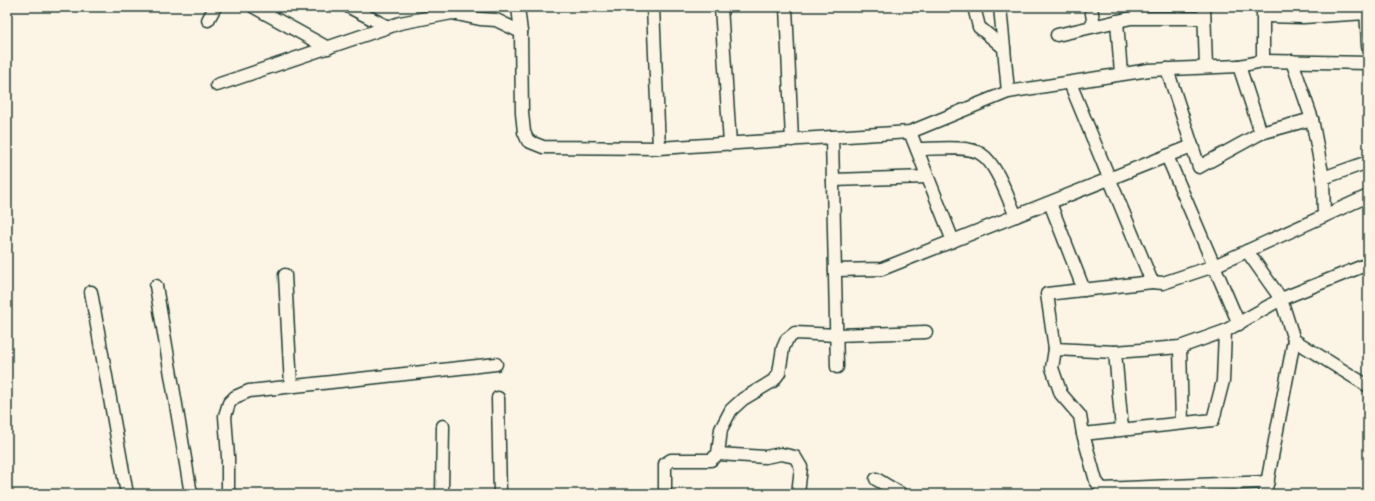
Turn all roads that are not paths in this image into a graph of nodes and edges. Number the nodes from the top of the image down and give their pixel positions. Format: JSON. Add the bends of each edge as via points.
{"nodes":[{"id":1,"x":215,"y":7,"type":"edge"},
{"id":2,"x":254,"y":7,"type":"edge"},
{"id":3,"x":349,"y":7,"type":"edge"},
{"id":4,"x":518,"y":7,"type":"edge"},
{"id":5,"x":653,"y":7,"type":"edge"},
{"id":6,"x":722,"y":7,"type":"edge"},
{"id":7,"x":786,"y":7,"type":"edge"},
{"id":8,"x":974,"y":7,"type":"edge"},
{"id":9,"x":1000,"y":7,"type":"edge"},
{"id":10,"x":1091,"y":7,"type":"edge"},
{"id":11,"x":452,"y":10,"type":"edge"},
{"id":12,"x":1263,"y":11,"type":"edge"},
{"id":13,"x":370,"y":12,"type":"edge"},
{"id":14,"x":1204,"y":12,"type":"edge"},
{"id":15,"x":1303,"y":12,"type":"edge"},
{"id":16,"x":1132,"y":13,"type":"edge"},
{"id":17,"x":1367,"y":15,"type":"edge"},
{"id":18,"x":208,"y":20,"type":"dead end"},
{"id":19,"x":1117,"y":21,"type":"junction"},
{"id":20,"x":1094,"y":26,"type":"junction"},
{"id":21,"x":388,"y":27,"type":"junction"},
{"id":22,"x":521,"y":32,"type":"junction"},
{"id":23,"x":1057,"y":35,"type":"dead end"},
{"id":24,"x":1368,"y":46,"type":"edge"},
{"id":25,"x":328,"y":48,"type":"junction"},
{"id":26,"x":1004,"y":48,"type":"junction"},
{"id":27,"x":1263,"y":61,"type":"junction"},
{"id":28,"x":1292,"y":61,"type":"junction"},
{"id":29,"x":1368,"y":63,"type":"edge"},
{"id":30,"x":1239,"y":66,"type":"junction"},
{"id":31,"x":1206,"y":68,"type":"junction"},
{"id":32,"x":1167,"y":69,"type":"junction"},
{"id":33,"x":1121,"y":74,"type":"junction"},
{"id":34,"x":1070,"y":83,"type":"junction"},
{"id":35,"x":217,"y":85,"type":"dead end"},
{"id":36,"x":1008,"y":92,"type":"junction"},
{"id":37,"x":1312,"y":119,"type":"junction"},
{"id":38,"x":910,"y":132,"type":"junction"},
{"id":39,"x":1261,"y":133,"type":"junction"},
{"id":40,"x":832,"y":137,"type":"junction"},
{"id":41,"x":792,"y":140,"type":"junction"},
{"id":42,"x":730,"y":144,"type":"junction"},
{"id":43,"x":1192,"y":146,"type":"junction"},
{"id":44,"x":659,"y":148,"type":"junction"},
{"id":45,"x":917,"y":149,"type":"junction"},
{"id":46,"x":1167,"y":156,"type":"junction"},
{"id":47,"x":1368,"y":162,"type":"edge"},
{"id":48,"x":927,"y":177,"type":"junction"},
{"id":49,"x":1323,"y":178,"type":"junction"},
{"id":50,"x":1109,"y":179,"type":"junction"},
{"id":51,"x":833,"y":180,"type":"junction"},
{"id":52,"x":1368,"y":196,"type":"edge"},
{"id":53,"x":1050,"y":202,"type":"junction"},
{"id":54,"x":1016,"y":216,"type":"junction"},
{"id":55,"x":1324,"y":216,"type":"junction"},
{"id":56,"x":953,"y":241,"type":"junction"},
{"id":57,"x":1247,"y":251,"type":"junction"},
{"id":58,"x":1368,"y":264,"type":"edge"},
{"id":59,"x":1214,"y":266,"type":"junction"},
{"id":60,"x":835,"y":270,"type":"junction"},
{"id":61,"x":285,"y":275,"type":"dead end"},
{"id":62,"x":1152,"y":282,"type":"junction"},
{"id":63,"x":156,"y":286,"type":"dead end"},
{"id":64,"x":1084,"y":290,"type":"junction"},
{"id":65,"x":91,"y":292,"type":"dead end"},
{"id":66,"x":1281,"y":299,"type":"junction"},
{"id":67,"x":1240,"y":324,"type":"junction"},
{"id":68,"x":1225,"y":331,"type":"junction"},
{"id":69,"x":926,"y":332,"type":"dead end"},
{"id":70,"x":837,"y":335,"type":"junction"},
{"id":71,"x":1294,"y":340,"type":"junction"},
{"id":72,"x":1180,"y":347,"type":"junction"},
{"id":73,"x":1055,"y":349,"type":"junction"},
{"id":74,"x":1115,"y":352,"type":"junction"},
{"id":75,"x":496,"y":364,"type":"dead end"},
{"id":76,"x":837,"y":367,"type":"dead end"},
{"id":77,"x":291,"y":386,"type":"junction"},
{"id":78,"x":1368,"y":386,"type":"edge"},
{"id":79,"x":498,"y":398,"type":"dead end"},
{"id":80,"x":1182,"y":423,"type":"junction"},
{"id":81,"x":443,"y":426,"type":"dead end"},
{"id":82,"x":1122,"y":430,"type":"junction"},
{"id":83,"x":1082,"y":434,"type":"junction"},
{"id":84,"x":718,"y":454,"type":"junction"},
{"id":85,"x":876,"y":479,"type":"dead end"},
{"id":86,"x":1268,"y":482,"type":"junction"},
{"id":87,"x":665,"y":488,"type":"dead end"},
{"id":88,"x":1101,"y":492,"type":"edge"},
{"id":89,"x":127,"y":494,"type":"edge"},
{"id":90,"x":192,"y":494,"type":"edge"},
{"id":91,"x":228,"y":494,"type":"edge"},
{"id":92,"x":442,"y":494,"type":"edge"},
{"id":93,"x":500,"y":494,"type":"edge"},
{"id":94,"x":798,"y":494,"type":"edge"},
{"id":95,"x":901,"y":494,"type":"edge"},
{"id":96,"x":1265,"y":494,"type":"edge"}],
"edges":[{"from":1,"to":18,"type":"street"},
{"from":2,"to":25,"type":"street"},
{"from":3,"to":13,"type":"street"},
{"from":4,"to":22,"type":"street"},
{"from":5,"to":44,"type":"street"},
{"from":6,"to":42,"type":"street"},
{"from":7,"to":41,"type":"street"},
{"from":8,"to":26,"type":"street","via":[[979,27]]},
{"from":9,"to":26,"type":"street"},
{"from":10,"to":20,"type":"street"},
{"from":11,"to":21,"type":"street"},
{"from":11,"to":22,"type":"street","via":[[480,19],[496,20]]},
{"from":12,"to":15,"type":"street"},
{"from":12,"to":27,"type":"street"},
{"from":13,"to":21,"type":"street"},
{"from":14,"to":16,"type":"street"},
{"from":14,"to":31,"type":"street"},
{"from":15,"to":17,"type":"street"},
{"from":16,"to":19,"type":"street"},
{"from":17,"to":24,"type":"street"},
{"from":19,"to":20,"type":"street"},
{"from":19,"to":33,"type":"street"},
{"from":20,"to":23,"type":"street"},
{"from":21,"to":25,"type":"street"},
{"from":22,"to":44,"type":"street","via":[[522,113],[524,132],[528,141],[543,147]]},
{"from":25,"to":35,"type":"street"},
{"from":26,"to":36,"type":"street"},
{"from":27,"to":28,"type":"street"},
{"from":27,"to":30,"type":"street"},
{"from":28,"to":29,"type":"street"},
{"from":28,"to":37,"type":"street"},
{"from":30,"to":31,"type":"street"},
{"from":30,"to":39,"type":"street"},
{"from":31,"to":32,"type":"street"},
{"from":32,"to":33,"type":"street"},
{"from":32,"to":43,"type":"street"},
{"from":33,"to":34,"type":"street"},
{"from":34,"to":36,"type":"street"},
{"from":34,"to":50,"type":"street"},
{"from":36,"to":38,"type":"street"},
{"from":37,"to":39,"type":"street"},
{"from":37,"to":49,"type":"street"},
{"from":38,"to":40,"type":"street"},
{"from":38,"to":45,"type":"street"},
{"from":39,"to":43,"type":"street","via":[[1199,167]]},
{"from":40,"to":41,"type":"street"},
{"from":40,"to":51,"type":"street"},
{"from":41,"to":42,"type":"street"},
{"from":42,"to":44,"type":"street"},
{"from":43,"to":46,"type":"street"},
{"from":45,"to":48,"type":"street"},
{"from":45,"to":54,"type":"street","via":[[969,150],[981,153],[991,162]]},
{"from":46,"to":50,"type":"street"},
{"from":46,"to":59,"type":"street"},
{"from":47,"to":49,"type":"street"},
{"from":48,"to":51,"type":"street"},
{"from":48,"to":56,"type":"street"},
{"from":49,"to":55,"type":"street"},
{"from":50,"to":53,"type":"street"},
{"from":50,"to":62,"type":"street"},
{"from":51,"to":60,"type":"street"},
{"from":52,"to":55,"type":"street"},
{"from":53,"to":54,"type":"street"},
{"from":53,"to":64,"type":"street"},
{"from":54,"to":56,"type":"street"},
{"from":55,"to":57,"type":"street"},
{"from":56,"to":60,"type":"street","via":[[882,269]]},
{"from":57,"to":59,"type":"street"},
{"from":57,"to":66,"type":"street"},
{"from":58,"to":66,"type":"street"},
{"from":59,"to":62,"type":"street","via":[[1164,283]]},
{"from":59,"to":67,"type":"street"},
{"from":60,"to":70,"type":"street"},
{"from":61,"to":77,"type":"street"},
{"from":62,"to":64,"type":"street"},
{"from":63,"to":90,"type":"street"},
{"from":64,"to":73,"type":"street","via":[[1047,294]]},
{"from":65,"to":89,"type":"street"},
{"from":66,"to":67,"type":"street"},
{"from":66,"to":71,"type":"street"},
{"from":67,"to":68,"type":"street"},
{"from":68,"to":72,"type":"street"},
{"from":68,"to":80,"type":"street","via":[[1223,381],[1212,420]]},
{"from":69,"to":70,"type":"street"},
{"from":70,"to":76,"type":"street"},
{"from":70,"to":84,"type":"street","via":[[796,333],[787,339],[779,373],[773,381],[743,399],[731,410],[721,429]]},
{"from":71,"to":78,"type":"street"},
{"from":71,"to":86,"type":"street","via":[[1280,405]]},
{"from":72,"to":74,"type":"street"},
{"from":72,"to":80,"type":"street"},
{"from":73,"to":74,"type":"street"},
{"from":73,"to":83,"type":"street","via":[[1052,368],[1061,394],[1080,416]]},
{"from":74,"to":82,"type":"street"},
{"from":75,"to":77,"type":"street"},
{"from":77,"to":91,"type":"street","via":[[249,391],[235,397],[229,403],[225,416]]},
{"from":79,"to":93,"type":"street"},
{"from":80,"to":82,"type":"street"},
{"from":81,"to":92,"type":"street"},
{"from":82,"to":83,"type":"street"},
{"from":83,"to":88,"type":"street"},
{"from":84,"to":87,"type":"street","via":[[711,460],[666,462]]},
{"from":84,"to":94,"type":"street","via":[[765,457],[781,454],[796,457],[801,467]]},
{"from":85,"to":95,"type":"street"},
{"from":86,"to":88,"type":"street"},
{"from":86,"to":96,"type":"street"}]}
